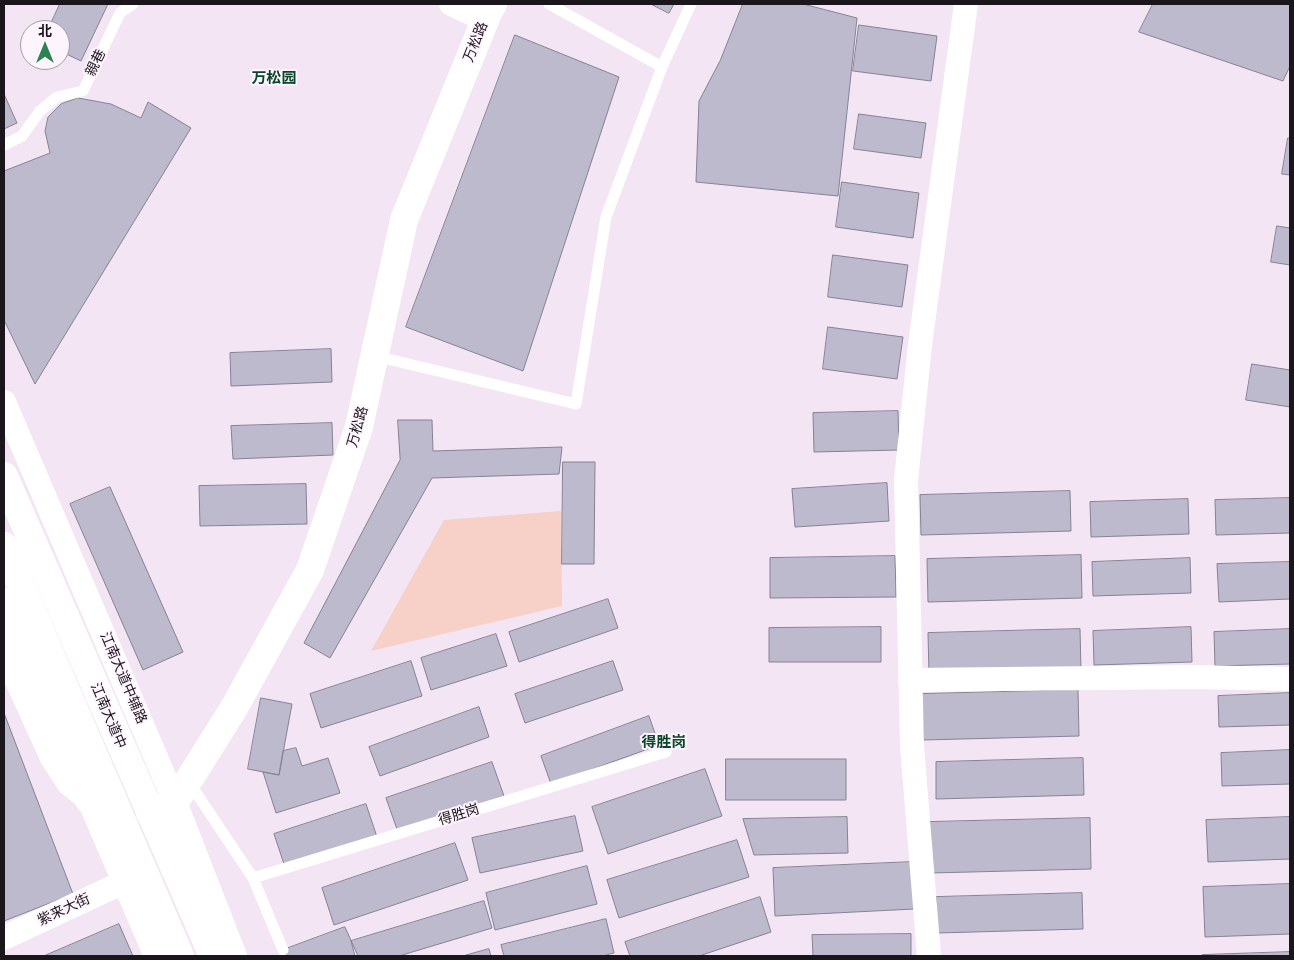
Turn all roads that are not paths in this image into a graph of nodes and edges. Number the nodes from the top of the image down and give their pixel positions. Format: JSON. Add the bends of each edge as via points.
{"nodes":[{"id":1,"x":133,"y":4,"type":"edge"},
{"id":2,"x":451,"y":4,"type":"edge"},
{"id":3,"x":549,"y":4,"type":"edge"},
{"id":4,"x":691,"y":4,"type":"edge"},
{"id":5,"x":966,"y":4,"type":"edge"},
{"id":6,"x":489,"y":12,"type":"edge"},
{"id":7,"x":662,"y":67,"type":"junction"},
{"id":8,"x":4,"y":145,"type":"edge"},
{"id":9,"x":375,"y":356,"type":"junction"},
{"id":10,"x":4,"y":402,"type":"edge"},
{"id":11,"x":10,"y":434,"type":"edge"},
{"id":12,"x":4,"y":476,"type":"edge"},
{"id":13,"x":4,"y":546,"type":"edge"},
{"id":14,"x":4,"y":602,"type":"edge"},
{"id":15,"x":5,"y":658,"type":"edge"},
{"id":16,"x":1290,"y":679,"type":"edge"},
{"id":17,"x":910,"y":680,"type":"junction"},
{"id":18,"x":666,"y":752,"type":"dead end"},
{"id":19,"x":182,"y":791,"type":"junction"},
{"id":20,"x":99,"y":796,"type":"junction"},
{"id":21,"x":150,"y":813,"type":"junction"},
{"id":22,"x":252,"y":878,"type":"junction"},
{"id":23,"x":124,"y":882,"type":"junction"},
{"id":24,"x":4,"y":938,"type":"edge"},
{"id":25,"x":283,"y":950,"type":"dead end"},
{"id":26,"x":156,"y":956,"type":"edge"},
{"id":27,"x":180,"y":956,"type":"edge"},
{"id":28,"x":213,"y":956,"type":"edge"},
{"id":29,"x":235,"y":956,"type":"edge"},
{"id":30,"x":929,"y":956,"type":"edge"}],
"edges":[{"from":1,"to":8,"type":"lane","name":"親巷","via":[[120,13],[83,91],[57,97],[40,110],[22,136]]},
{"from":2,"to":6,"type":"street"},
{"from":3,"to":7,"type":"lane"},
{"from":4,"to":7,"type":"lane"},
{"from":5,"to":17,"type":"street","via":[[920,345],[906,480]]},
{"from":6,"to":9,"type":"main road","name":"万松路","via":[[404,220]]},
{"from":7,"to":9,"type":"lane","via":[[606,217],[576,404]]},
{"from":9,"to":19,"type":"main road","name":"万松路","via":[[359,428],[310,570],[234,708]]},
{"from":10,"to":11,"type":"street","name":"江南大道中辅路"},
{"from":11,"to":19,"type":"street","name":"江南大道中辅路"},
{"from":12,"to":21,"type":"main road","name":"江南大道中"},
{"from":13,"to":20,"type":"main road","name":"江南大道中"},
{"from":14,"to":20,"type":"main road"},
{"from":15,"to":20,"type":"street","via":[[52,758],[69,784]]},
{"from":16,"to":17,"type":"street"},
{"from":17,"to":30,"type":"street","via":[[912,746]]},
{"from":18,"to":22,"type":"lane","name":"得胜岗"},
{"from":19,"to":21,"type":"main road"},
{"from":19,"to":22,"type":"lane"},
{"from":19,"to":29,"type":"street","name":"江南大道中辅路"},
{"from":20,"to":23,"type":"street"},
{"from":20,"to":27,"type":"main road","name":"江南大道中"},
{"from":21,"to":28,"type":"main road","name":"江南大道中"},
{"from":22,"to":25,"type":"lane"},
{"from":23,"to":24,"type":"street","name":"紫来大街"},
{"from":23,"to":26,"type":"street"}]}
